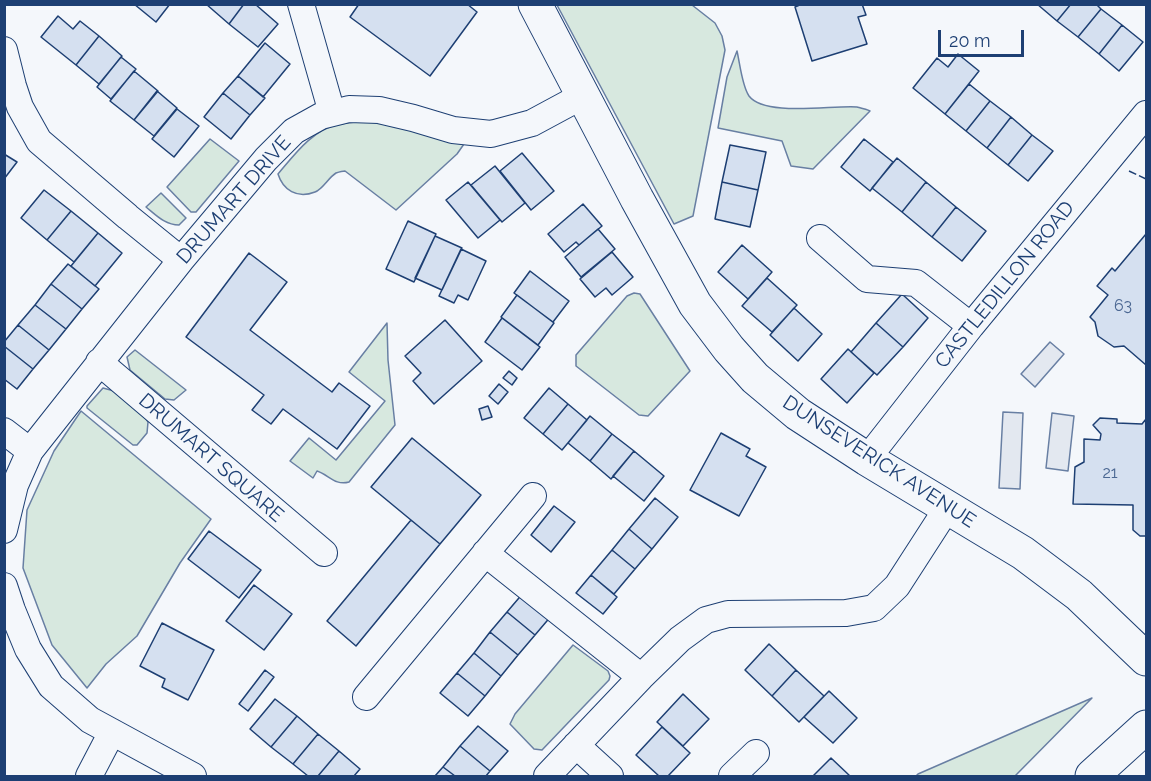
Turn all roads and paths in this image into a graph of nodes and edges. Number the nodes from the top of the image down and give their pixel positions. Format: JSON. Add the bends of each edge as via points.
{"nodes":[{"id":1,"x":301,"y":4,"type":"edge"},
{"id":2,"x":535,"y":4,"type":"edge"},
{"id":3,"x":4,"y":50,"type":"edge"},
{"id":4,"x":9,"y":87,"type":"edge"},
{"id":5,"x":584,"y":95,"type":"junction"},
{"id":6,"x":332,"y":113,"type":"junction"},
{"id":7,"x":1146,"y":114,"type":"edge"},
{"id":8,"x":820,"y":238,"type":"dead end"},
{"id":9,"x":181,"y":260,"type":"junction"},
{"id":10,"x":970,"y":326,"type":"junction"},
{"id":11,"x":99,"y":362,"type":"junction"},
{"id":12,"x":4,"y":431,"type":"edge"},
{"id":13,"x":30,"y":452,"type":"junction"},
{"id":14,"x":867,"y":459,"type":"junction"},
{"id":15,"x":533,"y":496,"type":"dead end"},
{"id":16,"x":948,"y":507,"type":"junction"},
{"id":17,"x":4,"y":530,"type":"edge"},
{"id":18,"x":485,"y":553,"type":"junction"},
{"id":19,"x":324,"y":554,"type":"dead end"},
{"id":20,"x":4,"y":586,"type":"edge"},
{"id":21,"x":1146,"y":659,"type":"edge"},
{"id":22,"x":641,"y":677,"type":"junction"},
{"id":23,"x":366,"y":697,"type":"dead end"},
{"id":24,"x":1146,"y":727,"type":"edge"},
{"id":25,"x":112,"y":732,"type":"junction"},
{"id":26,"x":576,"y":745,"type":"junction"},
{"id":27,"x":756,"y":753,"type":"dead end"},
{"id":28,"x":89,"y":777,"type":"edge"},
{"id":29,"x":193,"y":777,"type":"edge"},
{"id":30,"x":547,"y":777,"type":"edge"},
{"id":31,"x":610,"y":777,"type":"edge"},
{"id":32,"x":732,"y":777,"type":"edge"},
{"id":33,"x":1092,"y":777,"type":"edge"}],
"edges":[{"from":1,"to":6,"type":"street"},
{"from":2,"to":5,"type":"main road","name":"DUNSEVERICK AVENUE"},
{"from":3,"to":4,"type":"street"},
{"from":4,"to":9,"type":"street","via":[[39,141]]},
{"from":5,"to":6,"type":"street","name":"DRUMART DRIVE","via":[[532,123],[491,134],[453,130],[379,110]]},
{"from":5,"to":14,"type":"main road","name":"DUNSEVERICK AVENUE","via":[[695,304],[729,349],[755,378],[798,414]]},
{"from":6,"to":9,"type":"street","name":"DRUMART DRIVE","via":[[294,131]]},
{"from":7,"to":10,"type":"street","name":"CASTLEDILLON ROAD"},
{"from":8,"to":10,"type":"street","via":[[867,279],[916,284]]},
{"from":9,"to":11,"type":"street","name":"DRUMART DRIVE"},
{"from":10,"to":14,"type":"street","name":"CASTLEDILLON ROAD"},
{"from":11,"to":13,"type":"street","name":"DRUMART DRIVE"},
{"from":11,"to":19,"type":"street","name":"DRUMART SQUARE"},
{"from":12,"to":13,"type":"street"},
{"from":13,"to":17,"type":"street","name":"DRUMART DRIVE","via":[[15,486]]},
{"from":14,"to":16,"type":"main road","name":"DUNSEVERICK AVENUE"},
{"from":15,"to":18,"type":"street"},
{"from":16,"to":21,"type":"main road","name":"DUNSEVERICK AVENUE","via":[[1023,552],[1079,595]]},
{"from":16,"to":22,"type":"street","via":[[897,586],[874,608],[846,613],[728,614],[706,620]]},
{"from":18,"to":22,"type":"street"},
{"from":18,"to":23,"type":"street"},
{"from":20,"to":25,"type":"street","via":[[28,649],[51,686],[90,720]]},
{"from":22,"to":26,"type":"street"},
{"from":24,"to":33,"type":"main road"},
{"from":25,"to":28,"type":"street"},
{"from":25,"to":29,"type":"street"},
{"from":26,"to":30,"type":"street"},
{"from":26,"to":31,"type":"street"},
{"from":27,"to":32,"type":"street"}]}
